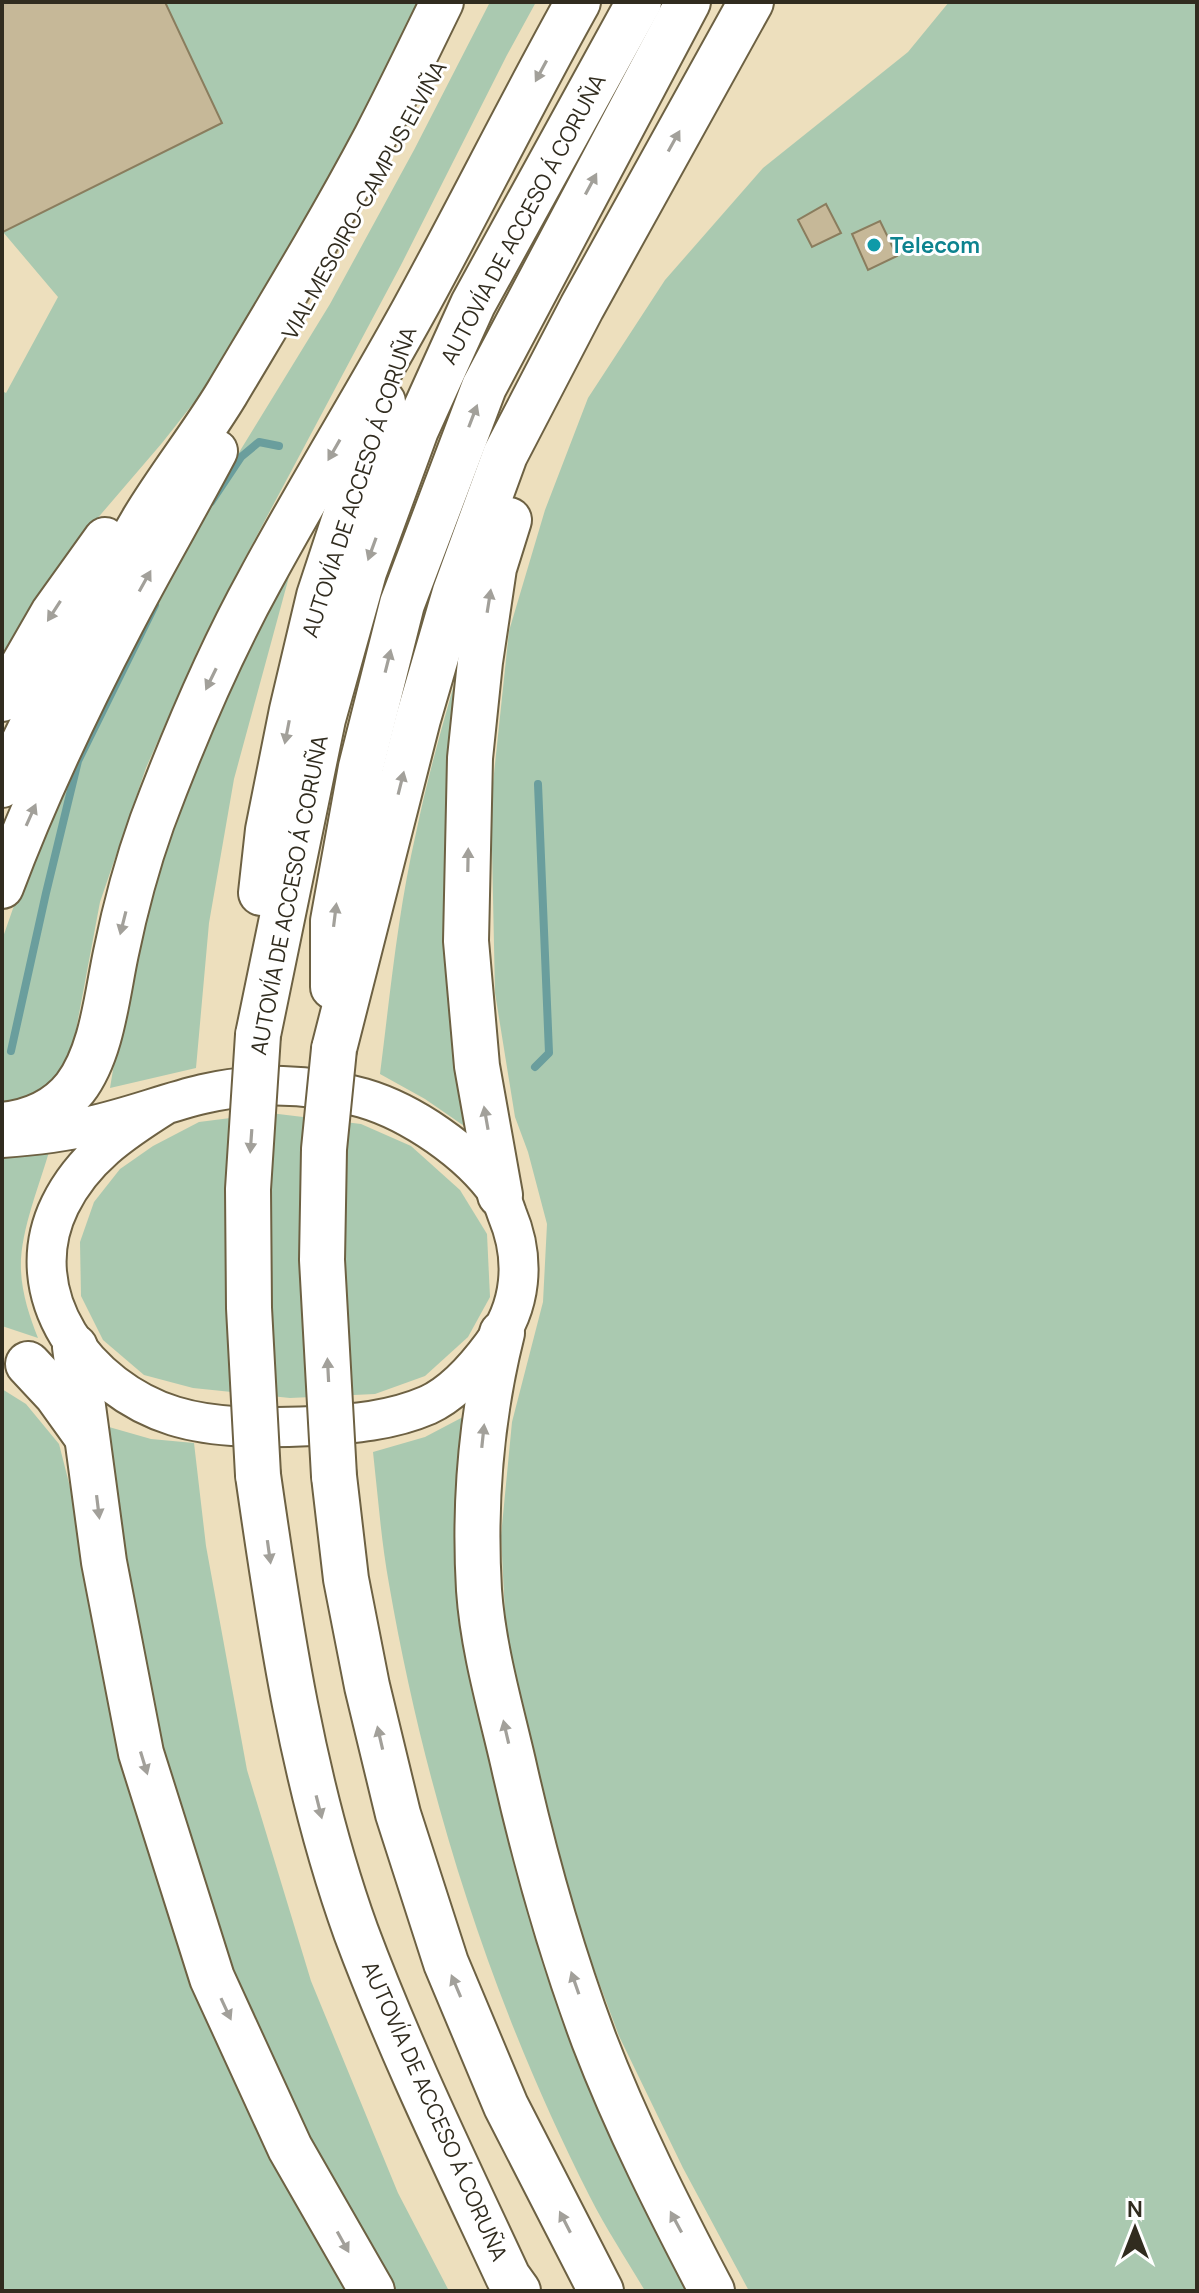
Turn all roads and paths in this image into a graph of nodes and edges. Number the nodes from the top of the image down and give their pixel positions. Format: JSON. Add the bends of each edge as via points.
{"nodes":[{"id":1,"x":442,"y":2,"type":"edge"},
{"id":2,"x":472,"y":2,"type":"edge"},
{"id":3,"x":578,"y":2,"type":"edge"},
{"id":4,"x":639,"y":2,"type":"edge"},
{"id":5,"x":688,"y":2,"type":"edge"},
{"id":6,"x":751,"y":2,"type":"edge"},
{"id":7,"x":582,"y":307,"type":"junction"},
{"id":8,"x":415,"y":309,"type":"junction"},
{"id":9,"x":235,"y":397,"type":"junction"},
{"id":10,"x":2,"y":700,"type":"edge"},
{"id":11,"x":2,"y":786,"type":"edge"},
{"id":12,"x":2,"y":887,"type":"edge"},
{"id":13,"x":258,"y":1035,"type":"junction"},
{"id":14,"x":334,"y":1049,"type":"junction"},
{"id":15,"x":165,"y":1105,"type":"junction"},
{"id":16,"x":2,"y":1125,"type":"edge"},
{"id":17,"x":2,"y":1138,"type":"edge"},
{"id":18,"x":500,"y":1195,"type":"junction"},
{"id":19,"x":502,"y":1333,"type":"junction"},
{"id":20,"x":15,"y":1358,"type":"edge"},
{"id":21,"x":77,"y":1365,"type":"junction"},
{"id":22,"x":88,"y":1439,"type":"junction"},
{"id":23,"x":372,"y":2291,"type":"edge"},
{"id":24,"x":518,"y":2291,"type":"edge"},
{"id":25,"x":601,"y":2291,"type":"edge"},
{"id":26,"x":712,"y":2291,"type":"edge"}],
"edges":[{"from":1,"to":9,"type":"main road","name":"VIAL MESOIRO-CAMPUS ELVIÑA"},
{"from":2,"to":9,"type":"main road","name":"VIAL MESOIRO-CAMPUS ELVIÑA","via":[[366,208],[310,303]]},
{"from":3,"to":8,"type":"highway","one_way":true},
{"from":4,"to":13,"type":"highway","name":"AUTOVÍA DE ACCESO Á CORUÑA","one_way":true,"via":[[473,304],[411,444],[364,572],[323,719]]},
{"from":14,"to":5,"type":"highway","name":"AUTOVÍA DE ACCESO Á CORUÑA","one_way":true,"via":[[333,921],[361,767],[402,604],[484,387]]},
{"from":7,"to":6,"type":"highway","one_way":true},
{"from":14,"to":7,"type":"highway","one_way":true,"via":[[455,592],[505,455]]},
{"from":18,"to":7,"type":"highway","one_way":true,"via":[[477,1066],[466,941],[470,758],[494,568]]},
{"from":8,"to":13,"type":"highway","name":"AUTOVÍA DE ACCESO Á CORUÑA","one_way":true,"via":[[319,596],[292,710],[259,908]]},
{"from":8,"to":16,"type":"highway","one_way":true,"via":[[259,581],[196,708],[138,866],[85,1072],[63,1101],[47,1112]]},
{"from":9,"to":10,"type":"main road","one_way":true,"via":[[180,441],[100,544]]},
{"from":9,"to":11,"type":"main road","name":"VIAL MESOIRO-CAMPUS ELVIÑA","via":[[175,468],[46,691]]},
{"from":12,"to":9,"type":"main road","one_way":true,"via":[[67,734]]},
{"from":13,"to":24,"type":"highway","name":"AUTOVÍA DE ACCESO Á CORUÑA","one_way":true,"bridge":true,"via":[[248,1189],[258,1475],[279,1621],[309,1768],[356,1930],[400,2044]]},
{"from":25,"to":14,"type":"highway","name":"AUTOVÍA DE ACCESO Á CORUÑA","one_way":true,"bridge":true,"via":[[506,2106],[446,1963],[398,1814],[367,1686],[346,1579],[334,1476],[322,1260],[324,1149]]},
{"from":15,"to":17,"type":"street","via":[[90,1126]]},
{"from":15,"to":18,"type":"street","via":[[246,1087],[301,1085],[364,1098],[424,1125],[467,1158]]},
{"from":15,"to":21,"type":"street","via":[[96,1155],[52,1224],[49,1286]]},
{"from":18,"to":19,"type":"street","via":[[519,1256],[512,1313]]},
{"from":19,"to":21,"type":"street","via":[[459,1384],[430,1404],[358,1423],[248,1426],[175,1416]]},
{"from":26,"to":19,"type":"highway","one_way":true,"via":[[666,2203],[594,2040],[532,1846],[491,1671],[479,1592],[478,1513],[486,1410]]},
{"from":20,"to":21,"type":"street"},
{"from":20,"to":22,"type":"highway","via":[[63,1403]]},
{"from":21,"to":22,"type":"highway"},
{"from":22,"to":23,"type":"highway","one_way":true,"via":[[104,1562],[141,1753],[212,1978],[290,2148]]}]}
